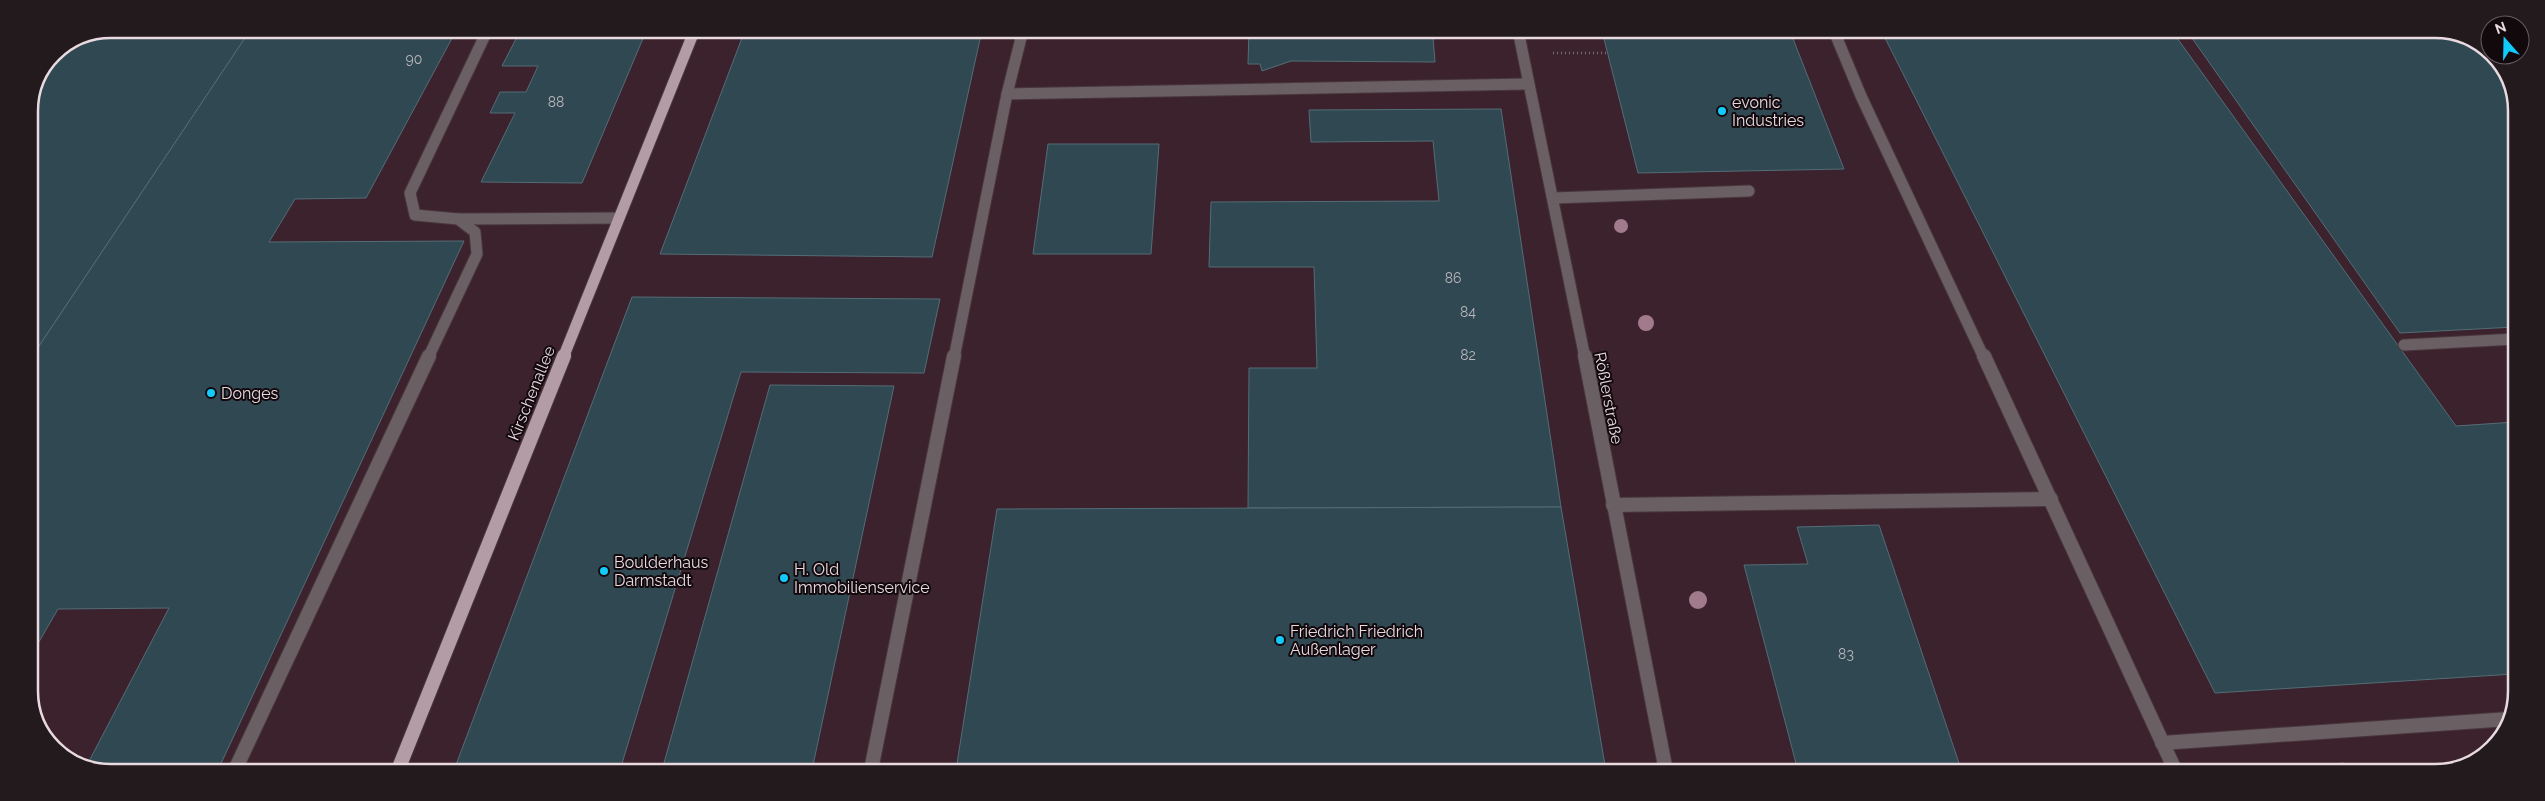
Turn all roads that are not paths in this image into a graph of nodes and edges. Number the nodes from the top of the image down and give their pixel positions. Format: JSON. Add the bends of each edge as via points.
{"nodes":[{"id":1,"x":484,"y":38,"type":"edge"},
{"id":2,"x":692,"y":38,"type":"edge"},
{"id":3,"x":1021,"y":38,"type":"edge"},
{"id":4,"x":1519,"y":38,"type":"edge"},
{"id":5,"x":1837,"y":38,"type":"edge"},
{"id":6,"x":1528,"y":84,"type":"junction"},
{"id":7,"x":1007,"y":94,"type":"junction"},
{"id":8,"x":1749,"y":191,"type":"dead end"},
{"id":9,"x":1554,"y":198,"type":"junction"},
{"id":10,"x":619,"y":218,"type":"junction"},
{"id":11,"x":458,"y":219,"type":"junction"},
{"id":12,"x":2507,"y":339,"type":"edge"},
{"id":13,"x":2404,"y":345,"type":"dead end"},
{"id":14,"x":2051,"y":499,"type":"junction"},
{"id":15,"x":1613,"y":505,"type":"junction"},
{"id":16,"x":2502,"y":720,"type":"edge"},
{"id":17,"x":2162,"y":743,"type":"junction"},
{"id":18,"x":238,"y":764,"type":"edge"},
{"id":19,"x":400,"y":764,"type":"edge"},
{"id":20,"x":872,"y":764,"type":"edge"},
{"id":21,"x":1665,"y":764,"type":"edge"},
{"id":22,"x":2172,"y":764,"type":"edge"}],
"edges":[{"from":1,"to":11,"type":"street","via":[[410,193],[415,215]]},
{"from":2,"to":10,"type":"main road","name":"Kirschenallee"},
{"from":3,"to":7,"type":"street"},
{"from":4,"to":6,"type":"street","name":"Rößlerstraße"},
{"from":5,"to":14,"type":"street","via":[[1861,96]]},
{"from":6,"to":7,"type":"street"},
{"from":6,"to":9,"type":"street","name":"Rößlerstraße"},
{"from":7,"to":20,"type":"street"},
{"from":8,"to":9,"type":"street"},
{"from":9,"to":15,"type":"street","name":"Rößlerstraße"},
{"from":10,"to":11,"type":"street"},
{"from":10,"to":19,"type":"main road","name":"Kirschenallee"},
{"from":11,"to":18,"type":"street","via":[[475,232],[478,254]]},
{"from":12,"to":13,"type":"street"},
{"from":14,"to":15,"type":"street"},
{"from":14,"to":17,"type":"street"},
{"from":15,"to":21,"type":"street","name":"Rößlerstraße"},
{"from":16,"to":17,"type":"street"},
{"from":17,"to":22,"type":"street"}]}
